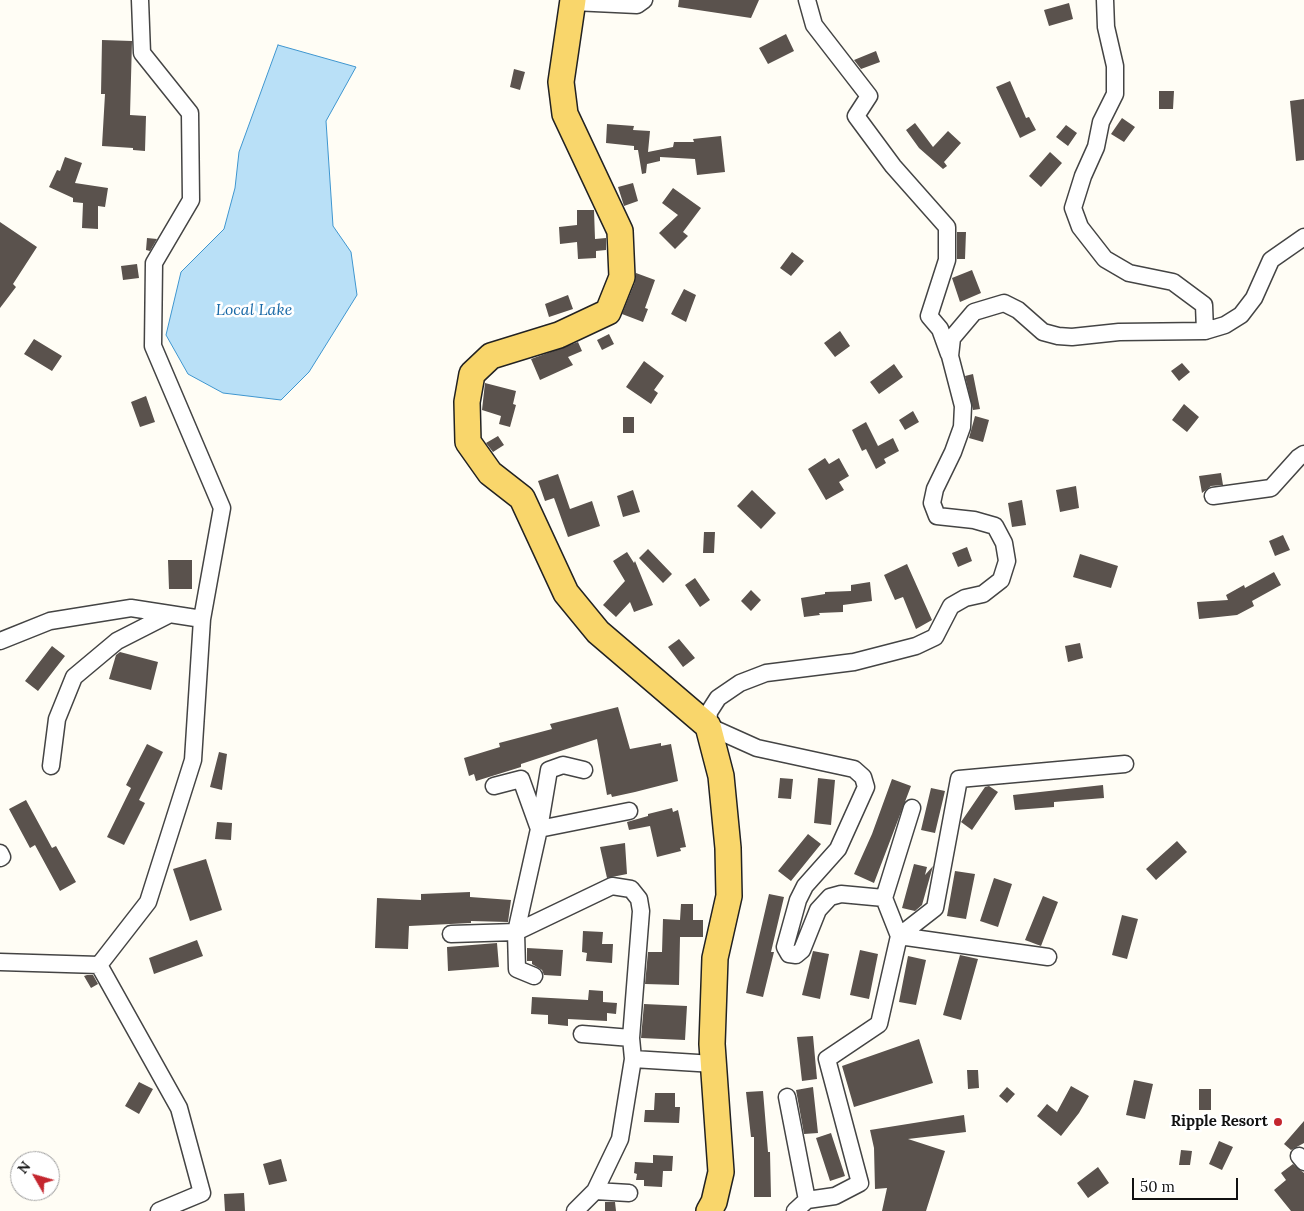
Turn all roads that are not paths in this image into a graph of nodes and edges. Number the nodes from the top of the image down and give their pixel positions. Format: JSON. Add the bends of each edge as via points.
{"nodes":[{"id":1,"x":140,"y":0,"type":"edge"},
{"id":2,"x":644,"y":0,"type":"edge"},
{"id":3,"x":807,"y":0,"type":"edge"},
{"id":4,"x":1106,"y":0,"type":"edge"},
{"id":5,"x":573,"y":1,"type":"edge"},
{"id":6,"x":1304,"y":237,"type":"edge"},
{"id":7,"x":1205,"y":331,"type":"junction"},
{"id":8,"x":950,"y":356,"type":"junction"},
{"id":9,"x":1304,"y":454,"type":"edge"},
{"id":10,"x":1213,"y":496,"type":"dead end"},
{"id":11,"x":170,"y":614,"type":"junction"},
{"id":12,"x":202,"y":619,"type":"junction"},
{"id":13,"x":0,"y":641,"type":"edge"},
{"id":14,"x":708,"y":726,"type":"junction"},
{"id":15,"x":1125,"y":764,"type":"dead end"},
{"id":16,"x":51,"y":766,"type":"dead end"},
{"id":17,"x":584,"y":770,"type":"dead end"},
{"id":18,"x":494,"y":786,"type":"dead end"},
{"id":19,"x":912,"y":808,"type":"dead end"},
{"id":20,"x":629,"y":811,"type":"dead end"},
{"id":21,"x":539,"y":829,"type":"junction"},
{"id":22,"x":0,"y":853,"type":"edge"},
{"id":23,"x":0,"y":858,"type":"edge"},
{"id":24,"x":884,"y":898,"type":"junction"},
{"id":25,"x":516,"y":932,"type":"junction"},
{"id":26,"x":450,"y":934,"type":"dead end"},
{"id":27,"x":899,"y":936,"type":"junction"},
{"id":28,"x":1048,"y":957,"type":"dead end"},
{"id":29,"x":0,"y":962,"type":"edge"},
{"id":30,"x":99,"y":965,"type":"junction"},
{"id":31,"x":534,"y":976,"type":"dead end"},
{"id":32,"x":582,"y":1034,"type":"dead end"},
{"id":33,"x":632,"y":1038,"type":"junction"},
{"id":34,"x":633,"y":1059,"type":"junction"},
{"id":35,"x":714,"y":1064,"type":"junction"},
{"id":36,"x":786,"y":1097,"type":"dead end"},
{"id":37,"x":595,"y":1191,"type":"junction"},
{"id":38,"x":629,"y":1193,"type":"dead end"},
{"id":39,"x":807,"y":1200,"type":"junction"},
{"id":40,"x":159,"y":1211,"type":"edge"},
{"id":41,"x":575,"y":1211,"type":"edge"},
{"id":42,"x":709,"y":1211,"type":"edge"},
{"id":43,"x":795,"y":1211,"type":"edge"}],
"edges":[{"from":1,"to":12,"type":"street","via":[[142,53],[190,113],[191,200],[154,263],[153,346],[222,508]]},
{"from":2,"to":5,"type":"street","via":[[637,5]]},
{"from":3,"to":8,"type":"street","via":[[814,25],[869,96],[856,116],[893,166],[947,227],[947,260],[928,316],[940,329]]},
{"from":4,"to":7,"type":"street","via":[[1106,27],[1115,66],[1114,94],[1101,122],[1096,147],[1074,208],[1080,227],[1105,259],[1129,274],[1173,282],[1204,305]]},
{"from":5,"to":14,"type":"main road","via":[[561,82],[565,114],[620,231],[622,277],[608,312],[559,335],[491,356],[472,374],[467,402],[468,442],[490,473],[522,498],[566,593],[598,632]]},
{"from":6,"to":7,"type":"street","via":[[1271,260],[1254,298],[1241,315],[1226,326]]},
{"from":7,"to":8,"type":"street","via":[[1058,336],[1043,332],[1018,310],[1004,303],[974,312],[952,338]]},
{"from":8,"to":14,"type":"street","via":[[963,406],[962,427],[935,488],[932,503],[937,516],[995,526],[1004,543],[1007,561],[1002,580],[983,594],[965,598],[951,606],[935,637],[916,646],[854,662],[766,674],[740,683],[718,698],[709,712]]},
{"from":9,"to":10,"type":"street","via":[[1271,488]]},
{"from":11,"to":12,"type":"street"},
{"from":11,"to":13,"type":"street","via":[[131,608],[50,621]]},
{"from":11,"to":16,"type":"street","via":[[117,641],[74,677],[57,719]]},
{"from":12,"to":30,"type":"street","via":[[193,760],[148,902]]},
{"from":14,"to":24,"type":"street","via":[[757,748],[854,769],[863,777],[866,787],[838,848],[798,900],[785,947],[789,954],[796,955],[802,950],[818,910],[830,897],[841,894]]},
{"from":14,"to":35,"type":"main road","via":[[721,776],[729,896],[715,958]]},
{"from":15,"to":27,"type":"street","via":[[958,779],[934,908]]},
{"from":17,"to":21,"type":"street","via":[[563,765],[549,770]]},
{"from":18,"to":21,"type":"street","via":[[520,779]]},
{"from":19,"to":24,"type":"street"},
{"from":20,"to":21,"type":"street"},
{"from":21,"to":25,"type":"street"},
{"from":22,"to":23,"type":"street"},
{"from":24,"to":27,"type":"street"},
{"from":25,"to":26,"type":"street"},
{"from":25,"to":31,"type":"street","via":[[517,969]]},
{"from":25,"to":33,"type":"street","via":[[612,886],[631,889],[639,899],[641,911]]},
{"from":27,"to":28,"type":"street"},
{"from":27,"to":39,"type":"street","via":[[879,1024],[827,1059],[860,1183],[835,1196]]},
{"from":29,"to":30,"type":"street"},
{"from":30,"to":40,"type":"street","via":[[179,1108],[202,1193]]},
{"from":32,"to":33,"type":"street"},
{"from":33,"to":34,"type":"street"},
{"from":34,"to":35,"type":"street"},
{"from":34,"to":37,"type":"street","via":[[620,1139]]},
{"from":35,"to":42,"type":"main road","via":[[721,1172]]},
{"from":36,"to":39,"type":"street"},
{"from":37,"to":38,"type":"street"},
{"from":37,"to":41,"type":"street"},
{"from":39,"to":43,"type":"street"}]}
